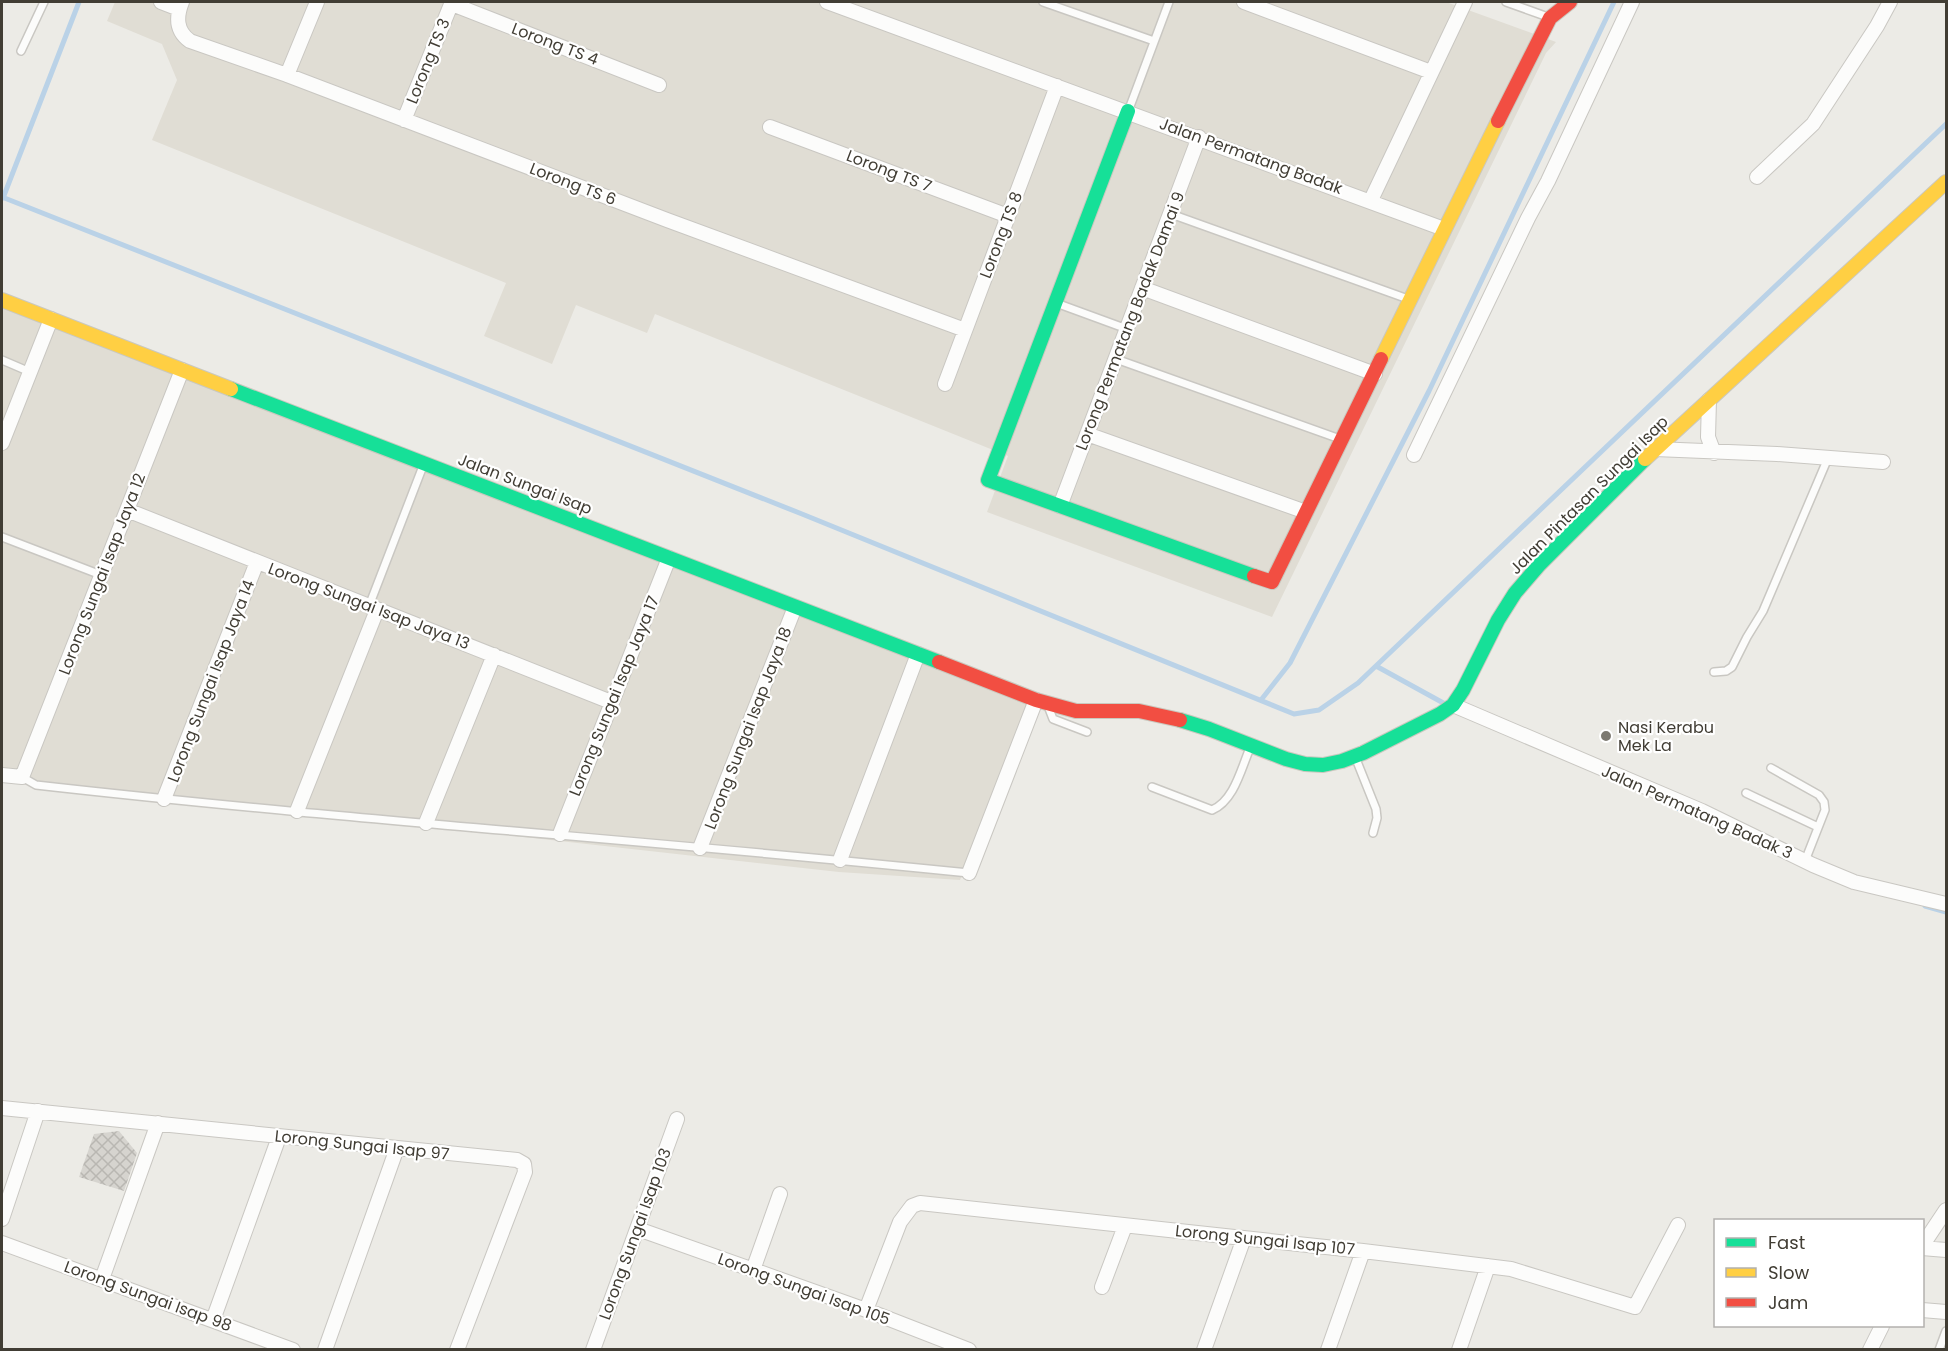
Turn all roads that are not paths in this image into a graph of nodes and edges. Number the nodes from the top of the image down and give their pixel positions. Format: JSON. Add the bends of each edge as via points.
{"nodes":[{"id":1,"x":44,"y":2,"type":"edge"},
{"id":2,"x":161,"y":2,"type":"edge"},
{"id":3,"x":317,"y":2,"type":"edge"},
{"id":4,"x":452,"y":2,"type":"edge"},
{"id":5,"x":827,"y":2,"type":"edge"},
{"id":6,"x":1043,"y":2,"type":"edge"},
{"id":7,"x":1169,"y":2,"type":"edge"},
{"id":8,"x":1245,"y":2,"type":"edge"},
{"id":9,"x":1465,"y":2,"type":"edge"},
{"id":10,"x":1506,"y":2,"type":"edge"},
{"id":11,"x":1570,"y":2,"type":"edge"},
{"id":12,"x":1632,"y":2,"type":"edge"},
{"id":13,"x":1890,"y":2,"type":"edge"},
{"id":14,"x":181,"y":5,"type":"edge"},
{"id":15,"x":1550,"y":18,"type":"junction"},
{"id":16,"x":1155,"y":41,"type":"junction"},
{"id":17,"x":21,"y":51,"type":"dead end"},
{"id":18,"x":1431,"y":72,"type":"junction"},
{"id":19,"x":287,"y":75,"type":"junction"},
{"id":20,"x":659,"y":85,"type":"dead end"},
{"id":21,"x":1057,"y":86,"type":"junction"},
{"id":22,"x":1128,"y":111,"type":"junction"},
{"id":23,"x":404,"y":120,"type":"junction"},
{"id":24,"x":770,"y":127,"type":"dead end"},
{"id":25,"x":1198,"y":137,"type":"junction"},
{"id":26,"x":1757,"y":177,"type":"dead end"},
{"id":27,"x":1947,"y":182,"type":"edge"},
{"id":28,"x":1371,"y":200,"type":"junction"},
{"id":29,"x":1171,"y":214,"type":"junction"},
{"id":30,"x":1008,"y":216,"type":"junction"},
{"id":31,"x":1444,"y":229,"type":"junction"},
{"id":32,"x":1143,"y":288,"type":"junction"},
{"id":33,"x":1410,"y":299,"type":"junction"},
{"id":34,"x":2,"y":300,"type":"edge"},
{"id":35,"x":1055,"y":303,"type":"junction"},
{"id":36,"x":51,"y":319,"type":"junction"},
{"id":37,"x":1127,"y":329,"type":"junction"},
{"id":38,"x":965,"y":330,"type":"junction"},
{"id":39,"x":1116,"y":358,"type":"junction"},
{"id":40,"x":2,"y":360,"type":"edge"},
{"id":41,"x":182,"y":370,"type":"junction"},
{"id":42,"x":30,"y":372,"type":"junction"},
{"id":43,"x":1375,"y":374,"type":"junction"},
{"id":44,"x":945,"y":384,"type":"dead end"},
{"id":45,"x":1709,"y":400,"type":"junction"},
{"id":46,"x":1087,"y":434,"type":"junction"},
{"id":47,"x":1342,"y":440,"type":"junction"},
{"id":48,"x":2,"y":442,"type":"edge"},
{"id":49,"x":1655,"y":449,"type":"junction"},
{"id":50,"x":1714,"y":453,"type":"junction"},
{"id":51,"x":1414,"y":455,"type":"dead end"},
{"id":52,"x":1828,"y":458,"type":"junction"},
{"id":53,"x":1883,"y":462,"type":"dead end"},
{"id":54,"x":424,"y":463,"type":"junction"},
{"id":55,"x":1060,"y":506,"type":"junction"},
{"id":56,"x":127,"y":510,"type":"junction"},
{"id":57,"x":1306,"y":513,"type":"junction"},
{"id":58,"x":2,"y":537,"type":"edge"},
{"id":59,"x":669,"y":558,"type":"junction"},
{"id":60,"x":257,"y":562,"type":"junction"},
{"id":61,"x":101,"y":575,"type":"junction"},
{"id":62,"x":795,"y":607,"type":"junction"},
{"id":63,"x":373,"y":608,"type":"junction"},
{"id":64,"x":918,"y":654,"type":"junction"},
{"id":65,"x":494,"y":655,"type":"junction"},
{"id":66,"x":1714,"y":672,"type":"dead end"},
{"id":67,"x":1042,"y":701,"type":"junction"},
{"id":68,"x":611,"y":702,"type":"junction"},
{"id":69,"x":1453,"y":705,"type":"junction"},
{"id":70,"x":1087,"y":732,"type":"dead end"},
{"id":71,"x":1251,"y":745,"type":"junction"},
{"id":72,"x":1355,"y":756,"type":"junction"},
{"id":73,"x":1771,"y":768,"type":"dead end"},
{"id":74,"x":2,"y":775,"type":"edge"},
{"id":75,"x":22,"y":777,"type":"junction"},
{"id":76,"x":1152,"y":787,"type":"dead end"},
{"id":77,"x":1746,"y":793,"type":"dead end"},
{"id":78,"x":164,"y":800,"type":"junction"},
{"id":79,"x":297,"y":811,"type":"junction"},
{"id":80,"x":426,"y":823,"type":"junction"},
{"id":81,"x":1818,"y":827,"type":"junction"},
{"id":82,"x":1373,"y":832,"type":"dead end"},
{"id":83,"x":560,"y":834,"type":"junction"},
{"id":84,"x":700,"y":848,"type":"junction"},
{"id":85,"x":840,"y":860,"type":"junction"},
{"id":86,"x":1804,"y":861,"type":"junction"},
{"id":87,"x":969,"y":873,"type":"joint"},
{"id":88,"x":1947,"y":904,"type":"edge"},
{"id":89,"x":2,"y":1108,"type":"edge"},
{"id":90,"x":38,"y":1111,"type":"junction"},
{"id":91,"x":677,"y":1119,"type":"dead end"},
{"id":92,"x":158,"y":1123,"type":"junction"},
{"id":93,"x":279,"y":1137,"type":"junction"},
{"id":94,"x":397,"y":1148,"type":"junction"},
{"id":95,"x":780,"y":1194,"type":"dead end"},
{"id":96,"x":1947,"y":1210,"type":"edge"},
{"id":97,"x":2,"y":1219,"type":"edge"},
{"id":98,"x":1678,"y":1225,"type":"dead end"},
{"id":99,"x":1125,"y":1226,"type":"junction"},
{"id":100,"x":638,"y":1229,"type":"junction"},
{"id":101,"x":1244,"y":1238,"type":"junction"},
{"id":102,"x":2,"y":1243,"type":"edge"},
{"id":103,"x":1924,"y":1245,"type":"edge"},
{"id":104,"x":1924,"y":1247,"type":"edge"},
{"id":105,"x":1947,"y":1250,"type":"edge"},
{"id":106,"x":1363,"y":1251,"type":"junction"},
{"id":107,"x":1488,"y":1266,"type":"junction"},
{"id":108,"x":753,"y":1270,"type":"junction"},
{"id":109,"x":102,"y":1279,"type":"junction"},
{"id":110,"x":1102,"y":1287,"type":"dead end"},
{"id":111,"x":866,"y":1310,"type":"junction"},
{"id":112,"x":1924,"y":1310,"type":"edge"},
{"id":113,"x":1947,"y":1312,"type":"edge"},
{"id":114,"x":213,"y":1320,"type":"junction"},
{"id":115,"x":1882,"y":1327,"type":"edge"},
{"id":116,"x":1947,"y":1331,"type":"edge"},
{"id":117,"x":943,"y":1345,"type":"edge"},
{"id":118,"x":593,"y":1349,"type":"edge"},
{"id":119,"x":293,"y":1350,"type":"edge"},
{"id":120,"x":325,"y":1350,"type":"edge"},
{"id":121,"x":457,"y":1350,"type":"edge"},
{"id":122,"x":969,"y":1350,"type":"edge"},
{"id":123,"x":1204,"y":1350,"type":"edge"},
{"id":124,"x":1328,"y":1350,"type":"edge"},
{"id":125,"x":1459,"y":1350,"type":"edge"},
{"id":126,"x":1870,"y":1350,"type":"edge"},
{"id":127,"x":1939,"y":1350,"type":"edge"}],
"edges":[{"from":1,"to":17,"type":"lane"},
{"from":2,"to":14,"type":"street"},
{"from":3,"to":19,"type":"street"},
{"from":4,"to":20,"type":"street","name":"Lorong TS 4"},
{"from":4,"to":23,"type":"street","name":"Lorong TS 3"},
{"from":5,"to":21,"type":"street","name":"Jalan Permatang Badak"},
{"from":6,"to":16,"type":"lane"},
{"from":7,"to":16,"type":"lane"},
{"from":8,"to":18,"type":"street"},
{"from":9,"to":18,"type":"street"},
{"from":10,"to":15,"type":"lane"},
{"from":11,"to":15,"type":"street"},
{"from":12,"to":51,"type":"street"},
{"from":13,"to":26,"type":"street","via":[[1813,124]]},
{"from":14,"to":19,"type":"street","name":"Lorong TS 6","via":[[179,28],[190,41]]},
{"from":15,"to":31,"type":"street"},
{"from":16,"to":22,"type":"lane"},
{"from":18,"to":28,"type":"street"},
{"from":19,"to":23,"type":"street","name":"Lorong TS 6"},
{"from":21,"to":22,"type":"street","name":"Jalan Permatang Badak"},
{"from":21,"to":30,"type":"street","name":"Lorong TS 8"},
{"from":22,"to":25,"type":"street","name":"Jalan Permatang Badak"},
{"from":22,"to":35,"type":"street"},
{"from":23,"to":38,"type":"street","name":"Lorong TS 6"},
{"from":24,"to":30,"type":"street","name":"Lorong TS 7"},
{"from":25,"to":28,"type":"street","name":"Jalan Permatang Badak"},
{"from":25,"to":29,"type":"street","name":"Lorong Permatang Badak Damai 9"},
{"from":27,"to":45,"type":"street","name":"Jalan Pintasan Sungai Isap"},
{"from":28,"to":31,"type":"street","name":"Jalan Permatang Badak"},
{"from":29,"to":32,"type":"street","name":"Lorong Permatang Badak Damai 9"},
{"from":29,"to":33,"type":"lane"},
{"from":30,"to":38,"type":"street","name":"Lorong TS 8"},
{"from":31,"to":33,"type":"street"},
{"from":32,"to":37,"type":"street","name":"Lorong Permatang Badak Damai 9"},
{"from":32,"to":43,"type":"street"},
{"from":33,"to":43,"type":"street"},
{"from":34,"to":36,"type":"street","name":"Jalan Sungai Isap"},
{"from":35,"to":37,"type":"lane"},
{"from":35,"to":55,"type":"street","via":[[988,480]]},
{"from":36,"to":41,"type":"street","name":"Jalan Sungai Isap"},
{"from":36,"to":42,"type":"street"},
{"from":37,"to":39,"type":"street","name":"Lorong Permatang Badak Damai 9"},
{"from":38,"to":44,"type":"street","name":"Lorong TS 8"},
{"from":39,"to":46,"type":"street","name":"Lorong Permatang Badak Damai 9"},
{"from":39,"to":47,"type":"lane"},
{"from":40,"to":42,"type":"lane"},
{"from":41,"to":54,"type":"street","name":"Jalan Sungai Isap"},
{"from":41,"to":56,"type":"street","name":"Lorong Sungai Isap Jaya 12"},
{"from":42,"to":48,"type":"street"},
{"from":43,"to":47,"type":"street"},
{"from":45,"to":49,"type":"street","name":"Jalan Pintasan Sungai Isap"},
{"from":45,"to":50,"type":"street","via":[[1708,437]]},
{"from":46,"to":55,"type":"street","name":"Lorong Permatang Badak Damai 9"},
{"from":46,"to":57,"type":"street"},
{"from":47,"to":57,"type":"street"},
{"from":49,"to":50,"type":"street"},
{"from":49,"to":69,"type":"street","name":"Jalan Pintasan Sungai Isap","via":[[1515,593]]},
{"from":50,"to":52,"type":"street"},
{"from":52,"to":53,"type":"street"},
{"from":52,"to":66,"type":"lane","via":[[1763,611],[1732,666]]},
{"from":54,"to":59,"type":"street","name":"Jalan Sungai Isap"},
{"from":54,"to":63,"type":"lane"},
{"from":55,"to":57,"type":"street","via":[[1272,582]]},
{"from":56,"to":60,"type":"street","name":"Lorong Sungai Isap Jaya 13"},
{"from":56,"to":61,"type":"street","name":"Lorong Sungai Isap Jaya 12"},
{"from":58,"to":61,"type":"lane"},
{"from":59,"to":62,"type":"street","name":"Jalan Sungai Isap"},
{"from":59,"to":68,"type":"street","name":"Lorong Sungai Isap Jaya 17"},
{"from":60,"to":63,"type":"street","name":"Lorong Sungai Isap Jaya 13"},
{"from":60,"to":78,"type":"street","name":"Lorong Sungai Isap Jaya 14"},
{"from":61,"to":75,"type":"street","name":"Lorong Sungai Isap Jaya 12"},
{"from":62,"to":64,"type":"street","name":"Jalan Sungai Isap"},
{"from":62,"to":84,"type":"street","name":"Lorong Sungai Isap Jaya 18"},
{"from":63,"to":65,"type":"street","name":"Lorong Sungai Isap Jaya 13"},
{"from":63,"to":79,"type":"street"},
{"from":64,"to":67,"type":"street","name":"Jalan Sungai Isap"},
{"from":64,"to":85,"type":"street"},
{"from":65,"to":68,"type":"street","name":"Lorong Sungai Isap Jaya 13"},
{"from":65,"to":80,"type":"street"},
{"from":67,"to":70,"type":"lane","via":[[1053,719]]},
{"from":67,"to":71,"type":"street","name":"Jalan Pintasan Sungai Isap","via":[[1077,711],[1139,711],[1209,729]]},
{"from":67,"to":87,"type":"street"},
{"from":68,"to":83,"type":"street","name":"Lorong Sungai Isap Jaya 17"},
{"from":69,"to":72,"type":"street","name":"Jalan Pintasan Sungai Isap"},
{"from":69,"to":86,"type":"street","name":"Jalan Permatang Badak 3","via":[[1702,812]]},
{"from":71,"to":72,"type":"street","name":"Jalan Pintasan Sungai Isap","via":[[1305,764],[1323,765]]},
{"from":71,"to":76,"type":"lane","via":[[1228,798],[1212,810]]},
{"from":72,"to":82,"type":"lane","via":[[1377,809]]},
{"from":73,"to":81,"type":"lane","via":[[1819,795],[1825,810]]},
{"from":74,"to":75,"type":"street"},
{"from":75,"to":78,"type":"lane","via":[[36,785]]},
{"from":77,"to":81,"type":"lane"},
{"from":78,"to":79,"type":"lane"},
{"from":79,"to":80,"type":"lane"},
{"from":80,"to":83,"type":"lane"},
{"from":81,"to":86,"type":"lane"},
{"from":83,"to":84,"type":"lane"},
{"from":84,"to":85,"type":"lane"},
{"from":85,"to":87,"type":"lane"},
{"from":86,"to":88,"type":"street","name":"Jalan Permatang Badak 3","via":[[1854,882]]},
{"from":89,"to":90,"type":"street","name":"Lorong Sungai Isap 97"},
{"from":90,"to":92,"type":"street","name":"Lorong Sungai Isap 97"},
{"from":90,"to":97,"type":"street"},
{"from":91,"to":100,"type":"street","name":"Lorong Sungai Isap 103"},
{"from":92,"to":93,"type":"street","name":"Lorong Sungai Isap 97"},
{"from":92,"to":109,"type":"street"},
{"from":93,"to":94,"type":"street","name":"Lorong Sungai Isap 97"},
{"from":93,"to":114,"type":"street"},
{"from":94,"to":120,"type":"street"},
{"from":94,"to":121,"type":"street","name":"Lorong Sungai Isap 97","via":[[517,1160],[524,1164],[525,1172]]},
{"from":95,"to":108,"type":"street"},
{"from":96,"to":103,"type":"street"},
{"from":98,"to":107,"type":"street","name":"Lorong Sungai Isap 107","via":[[1635,1307],[1533,1274]]},
{"from":99,"to":101,"type":"street","name":"Lorong Sungai Isap 107"},
{"from":99,"to":110,"type":"street"},
{"from":99,"to":111,"type":"street","name":"Lorong Sungai Isap 107","via":[[920,1203],[912,1206],[900,1222]]},
{"from":100,"to":108,"type":"street","name":"Lorong Sungai Isap 105"},
{"from":100,"to":118,"type":"street","name":"Lorong Sungai Isap 103"},
{"from":101,"to":106,"type":"street","name":"Lorong Sungai Isap 107"},
{"from":101,"to":123,"type":"street"},
{"from":102,"to":109,"type":"street","name":"Lorong Sungai Isap 98"},
{"from":104,"to":105,"type":"street"},
{"from":106,"to":107,"type":"street","name":"Lorong Sungai Isap 107"},
{"from":106,"to":124,"type":"street"},
{"from":107,"to":125,"type":"street"},
{"from":108,"to":111,"type":"street","name":"Lorong Sungai Isap 105"},
{"from":109,"to":114,"type":"street","name":"Lorong Sungai Isap 98"},
{"from":111,"to":117,"type":"street","name":"Lorong Sungai Isap 105"},
{"from":112,"to":113,"type":"street"},
{"from":114,"to":119,"type":"street","name":"Lorong Sungai Isap 98"},
{"from":115,"to":126,"type":"street"},
{"from":116,"to":127,"type":"lane"},
{"from":117,"to":122,"type":"street","name":"Lorong Sungai Isap 105"}]}
